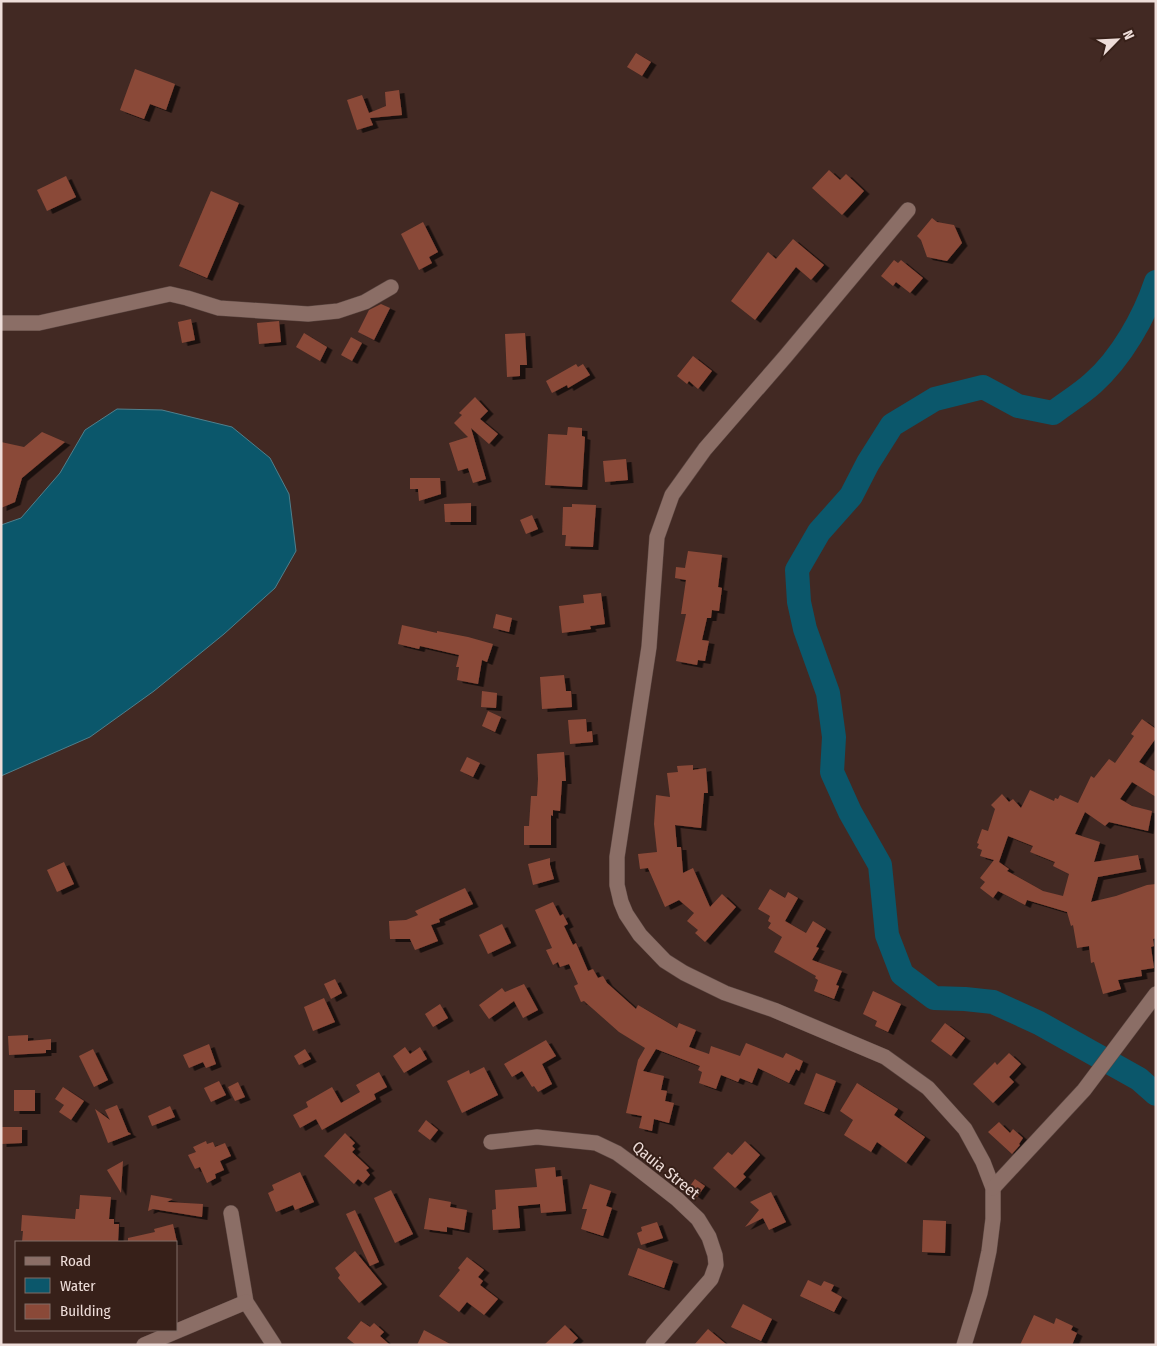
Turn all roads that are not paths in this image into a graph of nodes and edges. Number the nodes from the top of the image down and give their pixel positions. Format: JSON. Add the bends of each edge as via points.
{"nodes":[{"id":1,"x":908,"y":210,"type":"dead end"},
{"id":2,"x":392,"y":287,"type":"dead end"},
{"id":3,"x":1,"y":324,"type":"edge"},
{"id":4,"x":1156,"y":994,"type":"edge"},
{"id":5,"x":491,"y":1142,"type":"dead end"},
{"id":6,"x":993,"y":1188,"type":"junction"},
{"id":7,"x":231,"y":1212,"type":"dead end"},
{"id":8,"x":246,"y":1302,"type":"junction"},
{"id":9,"x":177,"y":1331,"type":"edge"},
{"id":10,"x":178,"y":1331,"type":"edge"},
{"id":11,"x":144,"y":1345,"type":"edge"},
{"id":12,"x":274,"y":1345,"type":"edge"},
{"id":13,"x":653,"y":1345,"type":"edge"},
{"id":14,"x":964,"y":1345,"type":"edge"}],
"edges":[{"from":1,"to":6,"type":"street","via":[[705,449],[672,495],[657,536],[649,647],[617,857],[617,885],[621,902],[633,925],[650,946],[684,973],[725,993],[885,1057],[928,1088],[965,1130]]},
{"from":2,"to":3,"type":"street","via":[[365,302],[338,311],[308,314],[219,308],[170,294],[39,323]]},
{"from":4,"to":6,"type":"street","via":[[1084,1090]]},
{"from":5,"to":13,"type":"street","name":"Qauia Street","via":[[538,1137],[596,1143],[636,1167],[678,1199],[698,1220],[710,1237],[715,1255],[716,1265],[711,1279]]},
{"from":6,"to":14,"type":"street","via":[[990,1250]]},
{"from":7,"to":8,"type":"street"},
{"from":8,"to":10,"type":"street"},
{"from":8,"to":12,"type":"street"},
{"from":9,"to":11,"type":"street"}]}
